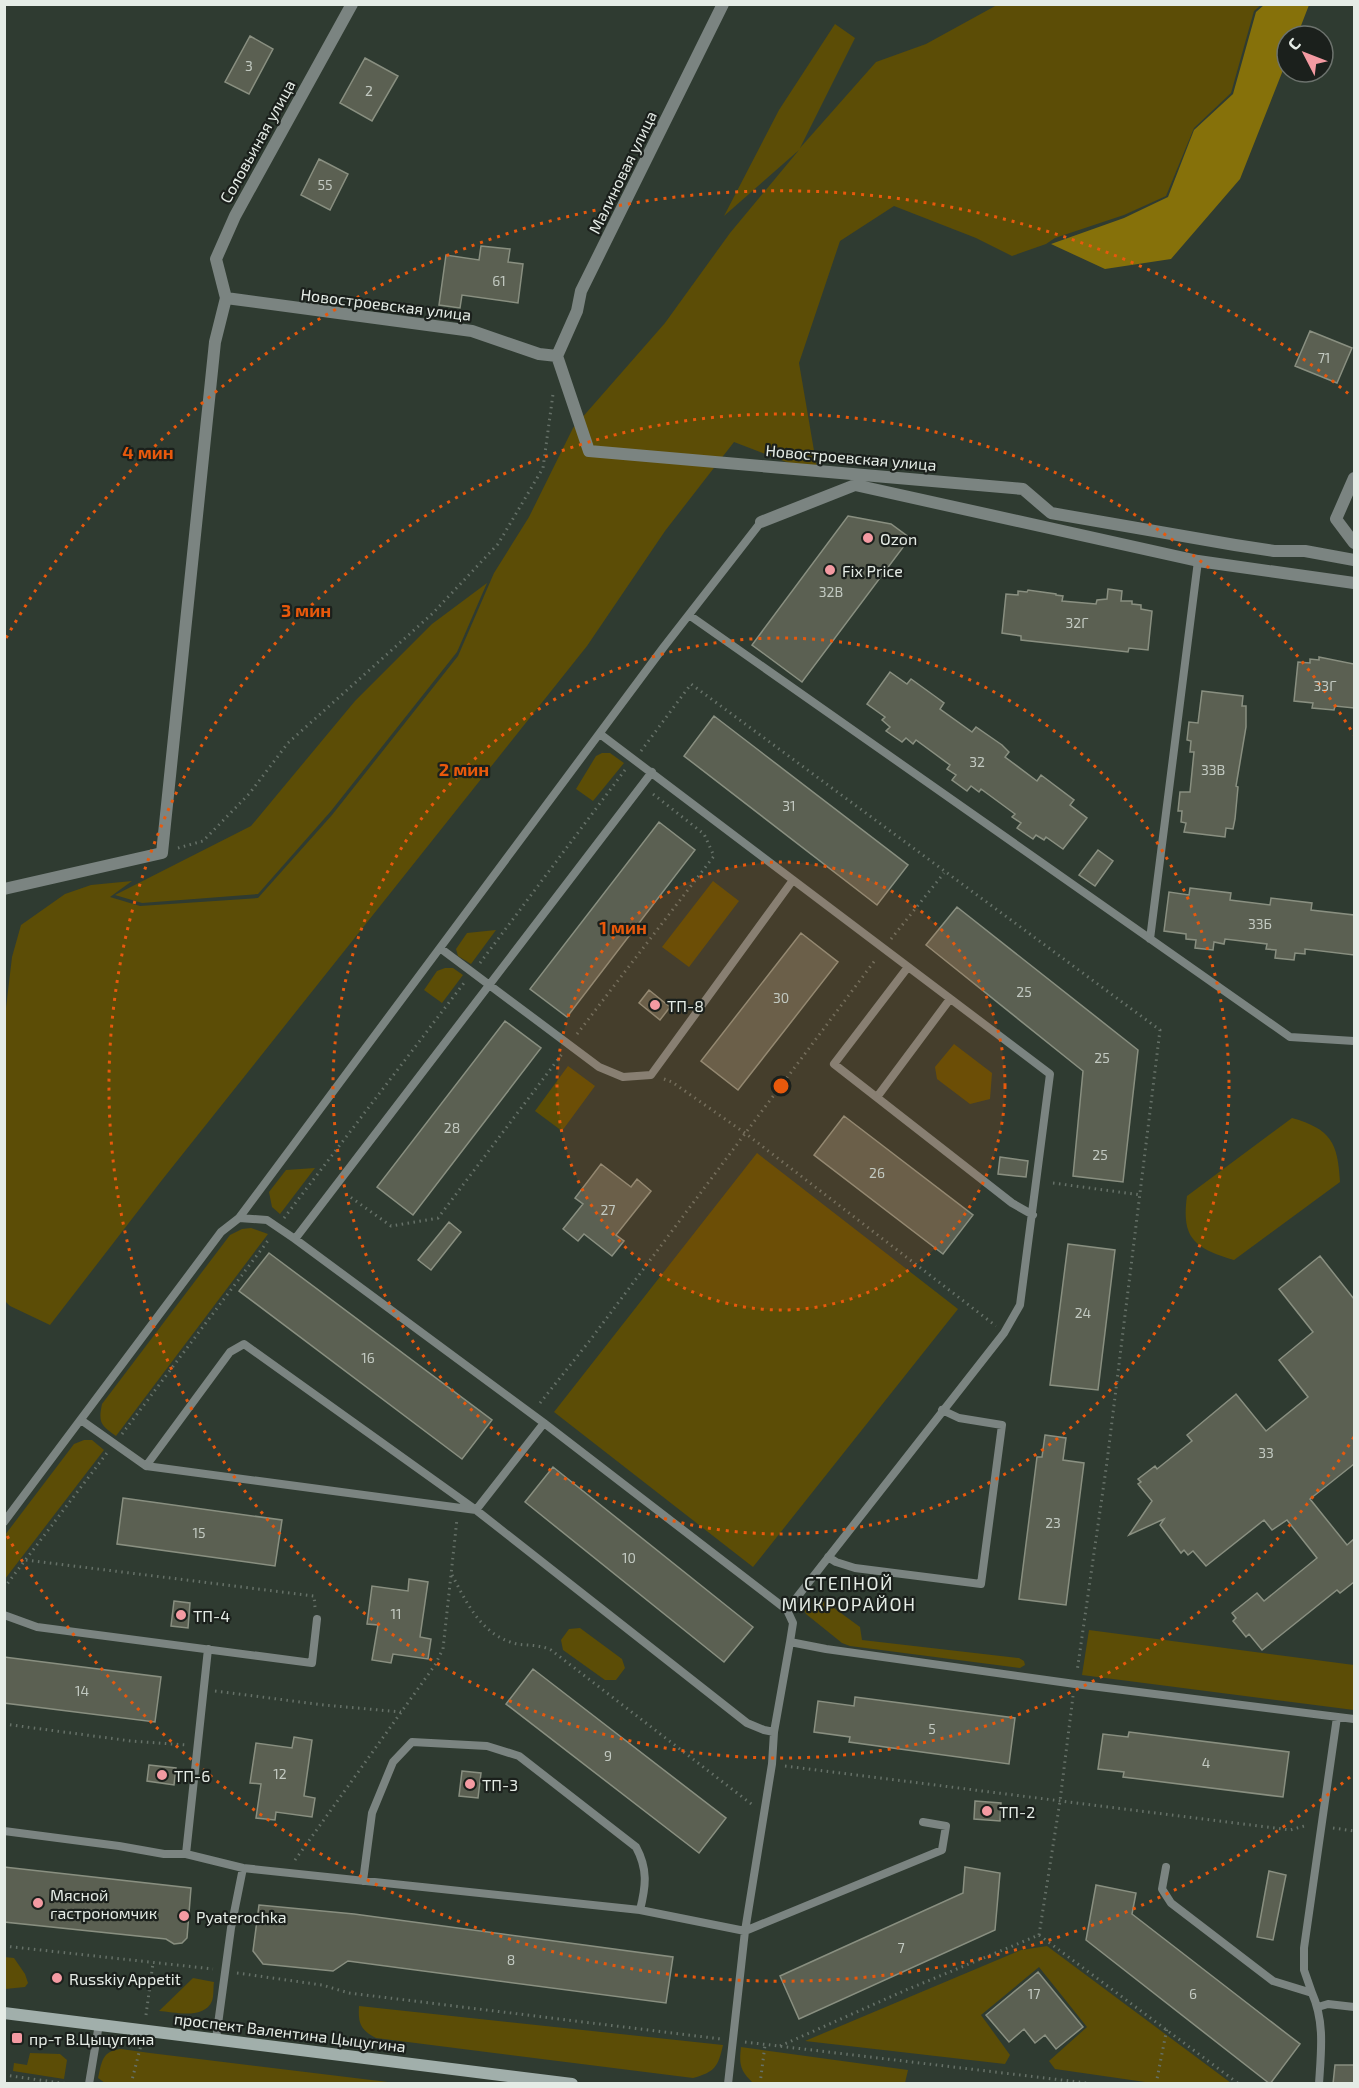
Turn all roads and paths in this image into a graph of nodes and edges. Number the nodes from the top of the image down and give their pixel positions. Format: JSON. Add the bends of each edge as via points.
{"nodes":[{"id":1,"x":352,"y":4,"type":"edge"},
{"id":2,"x":723,"y":4,"type":"edge"},
{"id":3,"x":226,"y":298,"type":"junction"},
{"id":4,"x":557,"y":356,"type":"junction"},
{"id":5,"x":553,"y":390,"type":"dead end"},
{"id":6,"x":1354,"y":478,"type":"edge"},
{"id":7,"x":761,"y":522,"type":"joint"},
{"id":8,"x":1354,"y":543,"type":"edge"},
{"id":9,"x":1354,"y":560,"type":"edge"},
{"id":10,"x":1198,"y":561,"type":"junction"},
{"id":11,"x":1354,"y":583,"type":"edge"},
{"id":12,"x":688,"y":615,"type":"junction"},
{"id":13,"x":600,"y":734,"type":"junction"},
{"id":14,"x":652,"y":772,"type":"junction"},
{"id":15,"x":162,"y":853,"type":"junction"},
{"id":16,"x":793,"y":880,"type":"junction"},
{"id":17,"x":4,"y":889,"type":"edge"},
{"id":18,"x":1150,"y":939,"type":"junction"},
{"id":19,"x":440,"y":948,"type":"junction"},
{"id":20,"x":884,"y":948,"type":"junction"},
{"id":21,"x":908,"y":967,"type":"junction"},
{"id":22,"x":489,"y":986,"type":"junction"},
{"id":23,"x":950,"y":999,"type":"junction"},
{"id":24,"x":1354,"y":1041,"type":"edge"},
{"id":25,"x":651,"y":1075,"type":"junction"},
{"id":26,"x":877,"y":1097,"type":"junction"},
{"id":27,"x":745,"y":1133,"type":"junction"},
{"id":28,"x":1053,"y":1183,"type":"dead end"},
{"id":29,"x":1141,"y":1195,"type":"junction"},
{"id":30,"x":1033,"y":1215,"type":"junction"},
{"id":31,"x":239,"y":1218,"type":"junction"},
{"id":32,"x":295,"y":1239,"type":"junction"},
{"id":33,"x":1005,"y":1333,"type":"junction"},
{"id":34,"x":942,"y":1410,"type":"junction"},
{"id":35,"x":531,"y":1413,"type":"junction"},
{"id":36,"x":81,"y":1420,"type":"junction"},
{"id":37,"x":544,"y":1423,"type":"junction"},
{"id":38,"x":146,"y":1466,"type":"junction"},
{"id":39,"x":459,"y":1508,"type":"junction"},
{"id":40,"x":476,"y":1510,"type":"junction"},
{"id":41,"x":4,"y":1522,"type":"edge"},
{"id":42,"x":828,"y":1557,"type":"junction"},
{"id":43,"x":26,"y":1560,"type":"dead end"},
{"id":44,"x":452,"y":1574,"type":"junction"},
{"id":45,"x":787,"y":1610,"type":"junction"},
{"id":46,"x":4,"y":1615,"type":"edge"},
{"id":47,"x":317,"y":1619,"type":"joint"},
{"id":48,"x":790,"y":1642,"type":"junction"},
{"id":49,"x":208,"y":1649,"type":"junction"},
{"id":50,"x":1075,"y":1684,"type":"junction"},
{"id":51,"x":203,"y":1690,"type":"junction"},
{"id":52,"x":401,"y":1712,"type":"junction"},
{"id":53,"x":1337,"y":1717,"type":"junction"},
{"id":54,"x":1354,"y":1719,"type":"edge"},
{"id":55,"x":4,"y":1724,"type":"edge"},
{"id":56,"x":774,"y":1732,"type":"junction"},
{"id":57,"x":197,"y":1746,"type":"junction"},
{"id":58,"x":772,"y":1764,"type":"junction"},
{"id":59,"x":1060,"y":1801,"type":"junction"},
{"id":60,"x":764,"y":1814,"type":"junction"},
{"id":61,"x":923,"y":1822,"type":"dead end"},
{"id":62,"x":1322,"y":1826,"type":"junction"},
{"id":63,"x":1354,"y":1830,"type":"edge"},
{"id":64,"x":4,"y":1831,"type":"edge"},
{"id":65,"x":186,"y":1854,"type":"junction"},
{"id":66,"x":1166,"y":1867,"type":"dead end"},
{"id":67,"x":243,"y":1868,"type":"junction"},
{"id":68,"x":286,"y":1873,"type":"junction"},
{"id":69,"x":363,"y":1881,"type":"junction"},
{"id":70,"x":639,"y":1910,"type":"junction"},
{"id":71,"x":745,"y":1931,"type":"junction"},
{"id":72,"x":1039,"y":1935,"type":"junction"},
{"id":73,"x":4,"y":1946,"type":"edge"},
{"id":74,"x":153,"y":1963,"type":"junction"},
{"id":75,"x":226,"y":1971,"type":"junction"},
{"id":76,"x":1312,"y":1993,"type":"junction"},
{"id":77,"x":1318,"y":2007,"type":"junction"},
{"id":78,"x":1354,"y":2007,"type":"edge"},
{"id":79,"x":4,"y":2013,"type":"edge"},
{"id":80,"x":99,"y":2024,"type":"junction"},
{"id":81,"x":1167,"y":2028,"type":"junction"},
{"id":82,"x":144,"y":2030,"type":"junction"},
{"id":83,"x":216,"y":2039,"type":"junction"},
{"id":84,"x":733,"y":2041,"type":"junction"},
{"id":85,"x":765,"y":2044,"type":"junction"},
{"id":86,"x":778,"y":2047,"type":"junction"},
{"id":87,"x":4,"y":2075,"type":"edge"},
{"id":88,"x":68,"y":2084,"type":"edge"},
{"id":89,"x":89,"y":2084,"type":"edge"},
{"id":90,"x":132,"y":2084,"type":"edge"},
{"id":91,"x":572,"y":2084,"type":"edge"},
{"id":92,"x":728,"y":2084,"type":"edge"},
{"id":93,"x":760,"y":2084,"type":"edge"},
{"id":94,"x":1095,"y":2084,"type":"edge"},
{"id":95,"x":1156,"y":2084,"type":"edge"},
{"id":96,"x":1239,"y":2084,"type":"edge"},
{"id":97,"x":1319,"y":2084,"type":"edge"}],
"edges":[{"from":1,"to":3,"type":"street","name":"Соловьиная улица","via":[[234,216],[216,259]]},
{"from":2,"to":4,"type":"street","name":"Малиновая улица","via":[[581,291],[577,311]]},
{"from":3,"to":4,"type":"street","name":"Новостроевская улица","via":[[472,331],[538,354]]},
{"from":3,"to":15,"type":"street","via":[[215,342]]},
{"from":4,"to":9,"type":"street","name":"Новостроевская улица","via":[[589,451],[1023,489],[1051,513],[1274,551],[1305,551]]},
{"from":5,"to":15,"type":"path","via":[[543,468],[498,544],[433,613],[288,743],[249,794],[203,841]]},
{"from":6,"to":8,"type":"street","via":[[1336,519]]},
{"from":7,"to":10,"type":"street","via":[[855,486]]},
{"from":7,"to":12,"type":"lane"},
{"from":10,"to":11,"type":"street"},
{"from":10,"to":18,"type":"lane"},
{"from":12,"to":13,"type":"lane"},
{"from":12,"to":18,"type":"lane"},
{"from":13,"to":14,"type":"lane"},
{"from":13,"to":19,"type":"lane"},
{"from":14,"to":16,"type":"lane"},
{"from":14,"to":22,"type":"lane"},
{"from":15,"to":17,"type":"street"},
{"from":16,"to":20,"type":"lane"},
{"from":16,"to":25,"type":"lane"},
{"from":18,"to":24,"type":"lane","via":[[1290,1037]]},
{"from":19,"to":22,"type":"lane"},
{"from":19,"to":31,"type":"lane"},
{"from":20,"to":21,"type":"lane"},
{"from":20,"to":27,"type":"path"},
{"from":20,"to":29,"type":"path","via":[[944,873],[1160,1030]]},
{"from":21,"to":23,"type":"lane"},
{"from":21,"to":26,"type":"lane","via":[[834,1064]]},
{"from":22,"to":25,"type":"lane","via":[[599,1067],[623,1077]]},
{"from":22,"to":32,"type":"lane"},
{"from":23,"to":26,"type":"lane"},
{"from":23,"to":30,"type":"lane","via":[[1050,1074]]},
{"from":25,"to":27,"type":"path","via":[[672,1082]]},
{"from":26,"to":30,"type":"lane","via":[[1012,1203]]},
{"from":27,"to":33,"type":"path"},
{"from":27,"to":35,"type":"path","via":[[591,1340]]},
{"from":28,"to":29,"type":"path"},
{"from":29,"to":50,"type":"path"},
{"from":30,"to":33,"type":"lane","via":[[1020,1305]]},
{"from":31,"to":32,"type":"lane","via":[[267,1220]]},
{"from":31,"to":36,"type":"lane","via":[[221,1232]]},
{"from":32,"to":35,"type":"lane"},
{"from":33,"to":34,"type":"lane"},
{"from":34,"to":42,"type":"lane"},
{"from":34,"to":42,"type":"lane","via":[[959,1418],[1002,1425],[981,1584],[855,1568]]},
{"from":35,"to":37,"type":"lane"},
{"from":36,"to":38,"type":"lane"},
{"from":36,"to":41,"type":"lane"},
{"from":37,"to":40,"type":"lane"},
{"from":37,"to":45,"type":"lane"},
{"from":38,"to":39,"type":"lane"},
{"from":38,"to":40,"type":"lane","via":[[230,1352],[244,1344]]},
{"from":39,"to":40,"type":"lane"},
{"from":39,"to":44,"type":"path"},
{"from":40,"to":56,"type":"lane","via":[[747,1723]]},
{"from":42,"to":45,"type":"lane"},
{"from":43,"to":47,"type":"path","via":[[314,1596]]},
{"from":44,"to":52,"type":"path","via":[[443,1649]]},
{"from":44,"to":60,"type":"path","via":[[477,1618],[491,1632],[511,1642],[542,1645],[551,1650]]},
{"from":45,"to":48,"type":"lane","via":[[793,1623]]},
{"from":46,"to":49,"type":"lane","via":[[37,1626]]},
{"from":47,"to":49,"type":"lane","via":[[312,1663]]},
{"from":48,"to":50,"type":"lane"},
{"from":48,"to":56,"type":"lane"},
{"from":49,"to":51,"type":"lane"},
{"from":50,"to":53,"type":"lane"},
{"from":50,"to":59,"type":"path"},
{"from":51,"to":52,"type":"path"},
{"from":51,"to":57,"type":"lane"},
{"from":52,"to":68,"type":"path"},
{"from":53,"to":54,"type":"lane"},
{"from":53,"to":62,"type":"lane"},
{"from":55,"to":57,"type":"path"},
{"from":56,"to":58,"type":"lane"},
{"from":57,"to":65,"type":"lane"},
{"from":58,"to":59,"type":"path"},
{"from":58,"to":60,"type":"lane"},
{"from":59,"to":62,"type":"path","via":[[1290,1830]]},
{"from":59,"to":72,"type":"path"},
{"from":60,"to":71,"type":"lane"},
{"from":61,"to":71,"type":"lane","via":[[946,1826],[942,1850]]},
{"from":62,"to":63,"type":"path"},
{"from":62,"to":76,"type":"lane","via":[[1304,1948],[1304,1970]]},
{"from":64,"to":65,"type":"lane"},
{"from":65,"to":67,"type":"lane"},
{"from":66,"to":76,"type":"lane","via":[[1162,1889],[1170,1903],[1274,1981]]},
{"from":67,"to":68,"type":"lane"},
{"from":67,"to":75,"type":"lane"},
{"from":68,"to":69,"type":"lane"},
{"from":69,"to":70,"type":"lane"},
{"from":69,"to":70,"type":"lane","via":[[372,1813],[393,1762],[412,1742],[488,1746],[519,1756],[636,1847],[645,1863],[645,1892]]},
{"from":70,"to":71,"type":"lane"},
{"from":71,"to":84,"type":"lane"},
{"from":72,"to":81,"type":"path"},
{"from":72,"to":86,"type":"path"},
{"from":73,"to":74,"type":"path"},
{"from":74,"to":75,"type":"path"},
{"from":74,"to":82,"type":"path"},
{"from":75,"to":83,"type":"lane"},
{"from":75,"to":84,"type":"path","via":[[322,1985],[349,1993]]},
{"from":76,"to":77,"type":"lane"},
{"from":77,"to":78,"type":"lane"},
{"from":77,"to":97,"type":"lane","via":[[1323,2038]]},
{"from":79,"to":80,"type":"main road","name":"проспект Валентина Цыцугина"},
{"from":80,"to":82,"type":"main road","name":"проспект Валентина Цыцугина"},
{"from":80,"to":89,"type":"lane"},
{"from":81,"to":95,"type":"path"},
{"from":81,"to":96,"type":"path"},
{"from":82,"to":83,"type":"main road","name":"проспект Валентина Цыцугина"},
{"from":82,"to":90,"type":"path"},
{"from":83,"to":91,"type":"main road","name":"проспект Валентина Цыцугина"},
{"from":84,"to":85,"type":"path"},
{"from":84,"to":92,"type":"lane"},
{"from":85,"to":86,"type":"path"},
{"from":85,"to":93,"type":"path"},
{"from":86,"to":94,"type":"path"},
{"from":87,"to":88,"type":"path"}]}
